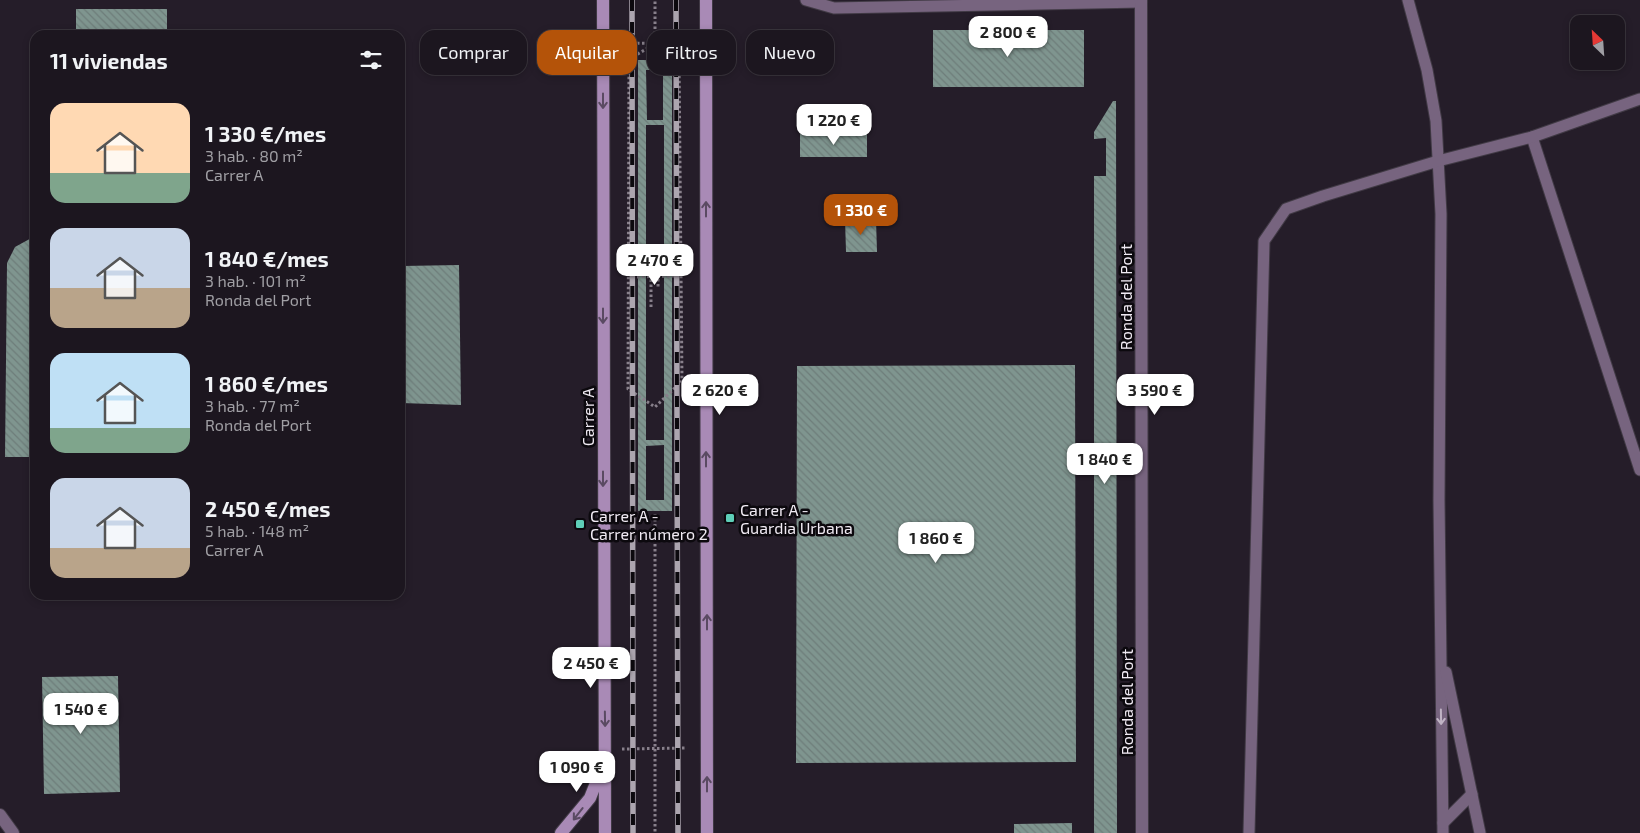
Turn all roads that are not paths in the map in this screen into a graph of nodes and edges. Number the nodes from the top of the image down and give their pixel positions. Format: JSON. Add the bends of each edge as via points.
{"nodes":[{"id":1,"x":603,"y":0,"type":"edge"},
{"id":2,"x":706,"y":0,"type":"edge"},
{"id":3,"x":806,"y":0,"type":"edge"},
{"id":4,"x":1408,"y":0,"type":"edge"},
{"id":5,"x":1089,"y":1,"type":"edge"},
{"id":6,"x":1141,"y":1,"type":"edge"},
{"id":7,"x":1640,"y":99,"type":"edge"},
{"id":8,"x":1532,"y":137,"type":"junction"},
{"id":9,"x":1438,"y":161,"type":"junction"},
{"id":10,"x":1640,"y":470,"type":"edge"},
{"id":11,"x":1440,"y":633,"type":"junction"},
{"id":12,"x":605,"y":762,"type":"junction"},
{"id":13,"x":1472,"y":794,"type":"junction"},
{"id":14,"x":0,"y":815,"type":"edge"},
{"id":15,"x":1443,"y":828,"type":"edge"},
{"id":16,"x":13,"y":833,"type":"edge"},
{"id":17,"x":561,"y":833,"type":"edge"},
{"id":18,"x":604,"y":833,"type":"edge"},
{"id":19,"x":707,"y":833,"type":"edge"},
{"id":20,"x":1142,"y":833,"type":"edge"},
{"id":21,"x":1250,"y":833,"type":"edge"},
{"id":22,"x":1480,"y":833,"type":"edge"}],
"edges":[{"from":1,"to":12,"type":"main road","name":"Carrer A","one_way":true},
{"from":19,"to":2,"type":"main road","one_way":true},
{"from":3,"to":5,"type":"lane","via":[[834,8]]},
{"from":4,"to":9,"type":"lane","via":[[1427,70],[1436,121]]},
{"from":5,"to":6,"type":"lane"},
{"from":6,"to":20,"type":"street","name":"Ronda del Port"},
{"from":7,"to":8,"type":"lane"},
{"from":8,"to":9,"type":"lane"},
{"from":8,"to":10,"type":"lane"},
{"from":9,"to":11,"type":"lane","via":[[1441,214]]},
{"from":9,"to":21,"type":"lane","via":[[1286,209],[1264,241]]},
{"from":11,"to":13,"type":"lane"},
{"from":11,"to":15,"type":"lane","one_way":true},
{"from":12,"to":17,"type":"main road","one_way":true,"via":[[590,798]]},
{"from":12,"to":18,"type":"main road","name":"Carrer A"},
{"from":13,"to":15,"type":"lane"},
{"from":13,"to":22,"type":"lane"},
{"from":14,"to":16,"type":"street"}]}
